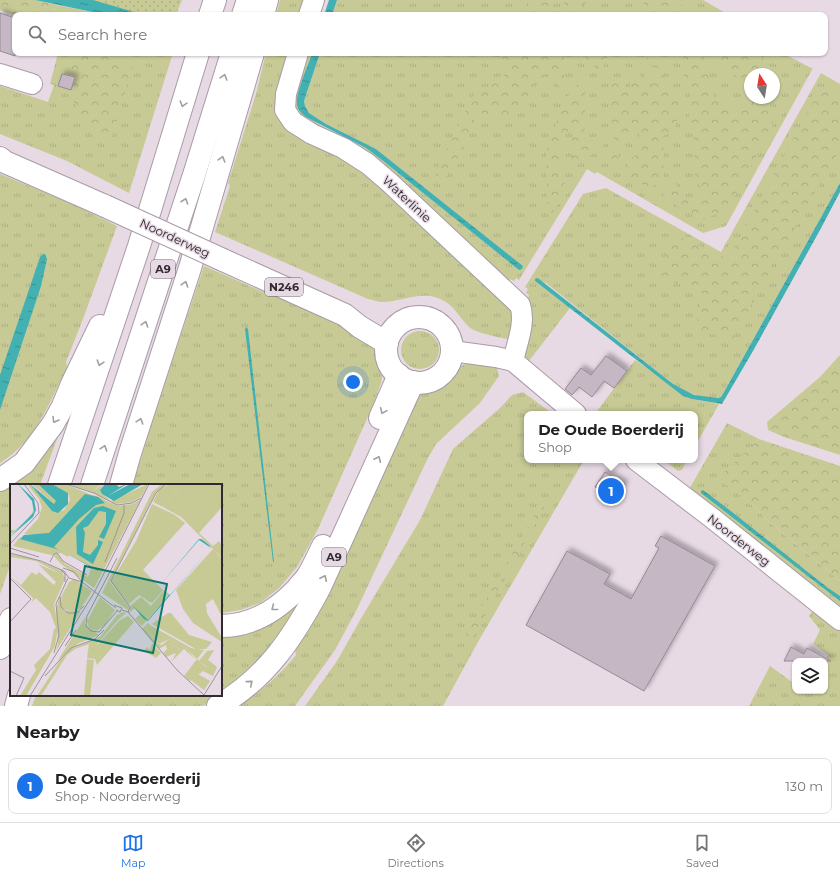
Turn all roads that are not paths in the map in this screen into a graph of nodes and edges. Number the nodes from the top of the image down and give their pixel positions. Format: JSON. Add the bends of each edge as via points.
{"nodes":[{"id":1,"x":215,"y":0,"type":"edge"},
{"id":2,"x":248,"y":0,"type":"edge"},
{"id":3,"x":267,"y":0,"type":"edge"},
{"id":4,"x":314,"y":0,"type":"edge"},
{"id":5,"x":211,"y":12,"type":"edge"},
{"id":6,"x":244,"y":12,"type":"edge"},
{"id":7,"x":264,"y":12,"type":"edge"},
{"id":8,"x":310,"y":12,"type":"edge"},
{"id":9,"x":197,"y":56,"type":"edge"},
{"id":10,"x":231,"y":56,"type":"edge"},
{"id":11,"x":252,"y":56,"type":"edge"},
{"id":12,"x":297,"y":56,"type":"edge"},
{"id":13,"x":0,"y":74,"type":"edge"},
{"id":14,"x":32,"y":84,"type":"dead end"},
{"id":15,"x":2,"y":160,"type":"edge"},
{"id":16,"x":139,"y":246,"type":"junction"},
{"id":17,"x":391,"y":335,"type":"junction"},
{"id":18,"x":452,"y":351,"type":"junction"},
{"id":19,"x":513,"y":361,"type":"junction"},
{"id":20,"x":406,"y":379,"type":"junction"},
{"id":21,"x":572,"y":411,"type":"edge"},
{"id":22,"x":640,"y":463,"type":"edge"},
{"id":23,"x":0,"y":480,"type":"edge"},
{"id":24,"x":59,"y":484,"type":"edge"},
{"id":25,"x":92,"y":484,"type":"edge"},
{"id":26,"x":121,"y":484,"type":"edge"},
{"id":27,"x":840,"y":620,"type":"edge"},
{"id":28,"x":10,"y":622,"type":"edge"},
{"id":29,"x":222,"y":626,"type":"edge"},
{"id":30,"x":0,"y":648,"type":"edge"},
{"id":31,"x":20,"y":696,"type":"edge"},
{"id":32,"x":16,"y":706,"type":"edge"},
{"id":33,"x":218,"y":706,"type":"edge"}],
"edges":[{"from":1,"to":5,"type":"main road"},
{"from":2,"to":6,"type":"main road"},
{"from":3,"to":7,"type":"main road"},
{"from":4,"to":8,"type":"street"},
{"from":9,"to":16,"type":"main road","number":"A9","one_way":true},
{"from":25,"to":10,"type":"main road","number":"A9","one_way":true},
{"from":26,"to":11,"type":"main road","number":"A9","one_way":true,"via":[[190,268]]},
{"from":12,"to":19,"type":"street","name":"Waterlinie","via":[[286,94],[285,110],[293,122],[368,164],[520,305],[523,312]]},
{"from":13,"to":14,"type":"street"},
{"from":15,"to":17,"type":"main road","name":"Noorderweg","number":"N246","bridge":true,"via":[[345,315],[363,317]]},
{"from":16,"to":23,"type":"main road","number":"A9","one_way":true,"via":[[53,424],[24,463]]},
{"from":16,"to":24,"type":"main road","number":"A9","one_way":true},
{"from":17,"to":18,"type":"main road","via":[[404,320],[426,318],[437,322],[445,330],[451,340]]},
{"from":17,"to":20,"type":"main road","via":[[387,355],[391,366]]},
{"from":18,"to":19,"type":"street"},
{"from":18,"to":20,"type":"main road","via":[[450,362],[444,372],[435,378],[424,382]]},
{"from":19,"to":21,"type":"street"},
{"from":20,"to":29,"type":"main road","number":"A9","one_way":true,"via":[[307,577],[289,597],[270,612],[240,625]]},
{"from":33,"to":20,"type":"main road","number":"A9","one_way":true,"via":[[264,671],[304,617],[320,587]]},
{"from":22,"to":27,"type":"street","name":"Noorderweg"},
{"from":28,"to":30,"type":"main road"},
{"from":31,"to":32,"type":"main road"}]}
